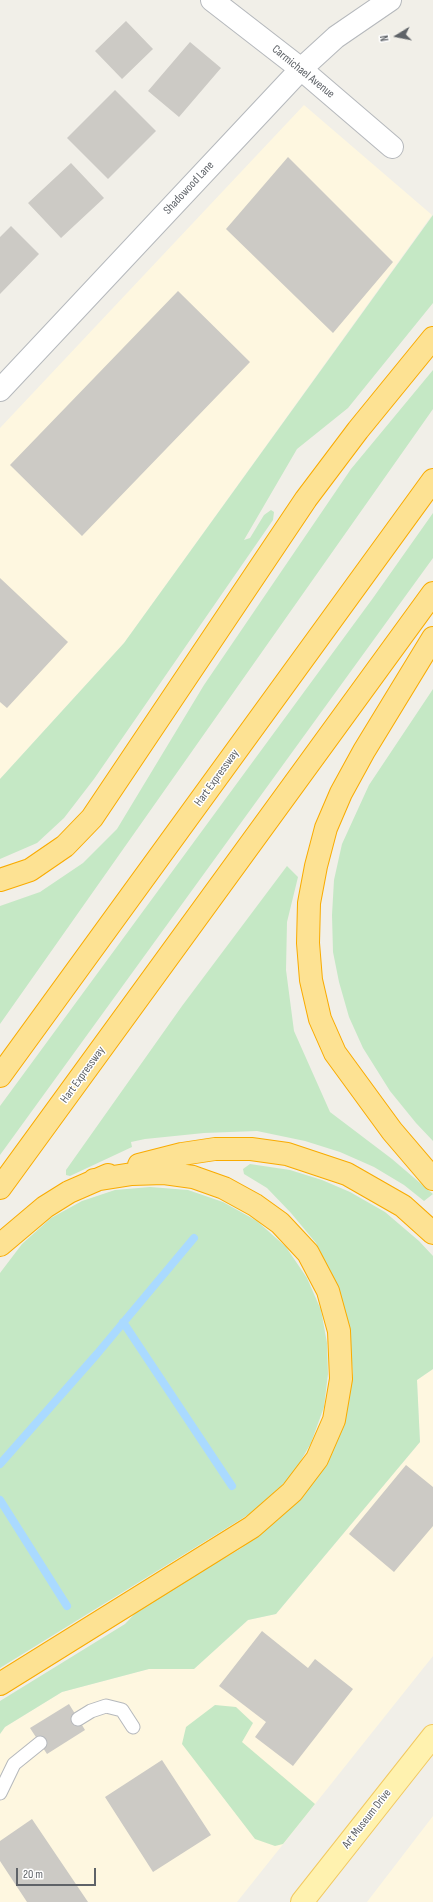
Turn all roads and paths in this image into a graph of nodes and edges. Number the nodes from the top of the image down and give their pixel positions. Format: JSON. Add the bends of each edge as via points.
{"nodes":[{"id":1,"x":212,"y":0,"type":"edge"},
{"id":2,"x":390,"y":0,"type":"edge"},
{"id":3,"x":300,"y":69,"type":"junction"},
{"id":4,"x":392,"y":147,"type":"dead end"},
{"id":5,"x":433,"y":338,"type":"edge"},
{"id":6,"x":0,"y":390,"type":"edge"},
{"id":7,"x":433,"y":480,"type":"edge"},
{"id":8,"x":433,"y":593,"type":"edge"},
{"id":9,"x":433,"y":638,"type":"edge"},
{"id":10,"x":0,"y":880,"type":"edge"},
{"id":11,"x":0,"y":1076,"type":"edge"},
{"id":12,"x":433,"y":1179,"type":"edge"},
{"id":13,"x":94,"y":1180,"type":"junction"},
{"id":14,"x":0,"y":1188,"type":"edge"},
{"id":15,"x":433,"y":1233,"type":"edge"},
{"id":16,"x":0,"y":1245,"type":"edge"},
{"id":17,"x":0,"y":1684,"type":"edge"},
{"id":18,"x":78,"y":1719,"type":"dead end"},
{"id":19,"x":133,"y":1727,"type":"dead end"},
{"id":20,"x":433,"y":1736,"type":"edge"},
{"id":21,"x":40,"y":1743,"type":"dead end"},
{"id":22,"x":0,"y":1793,"type":"edge"},
{"id":23,"x":302,"y":1902,"type":"edge"}],
"edges":[{"from":1,"to":3,"type":"street","name":"Carmichael Avenue"},
{"from":2,"to":3,"type":"street","name":"Shadowood Lane","via":[[336,38]]},
{"from":3,"to":4,"type":"street","name":"Carmichael Avenue"},
{"from":3,"to":6,"type":"street","name":"Shadowood Lane"},
{"from":5,"to":10,"type":"highway","via":[[306,499],[92,818],[65,846],[36,866]]},
{"from":7,"to":11,"type":"highway","name":"Hart Expressway"},
{"from":8,"to":14,"type":"highway","name":"Hart Expressway"},
{"from":9,"to":12,"type":"highway","via":[[364,751],[341,793],[326,828],[309,903],[308,943],[311,980],[320,1019],[335,1053],[392,1132]]},
{"from":13,"to":15,"type":"highway","via":[[151,1161],[215,1149],[251,1149],[286,1154],[354,1177],[403,1206]]},
{"from":13,"to":16,"type":"highway","via":[[45,1208]]},
{"from":13,"to":17,"type":"highway","via":[[132,1174],[164,1173],[193,1178],[224,1188],[255,1205],[280,1223],[308,1253],[328,1291],[339,1331],[341,1379],[334,1420],[317,1459],[292,1492],[252,1527]]},
{"from":18,"to":19,"type":"lane","via":[[106,1706],[122,1710]]},
{"from":20,"to":23,"type":"main road","name":"Art Museum Drive"},
{"from":21,"to":22,"type":"lane","via":[[14,1764]]}]}
